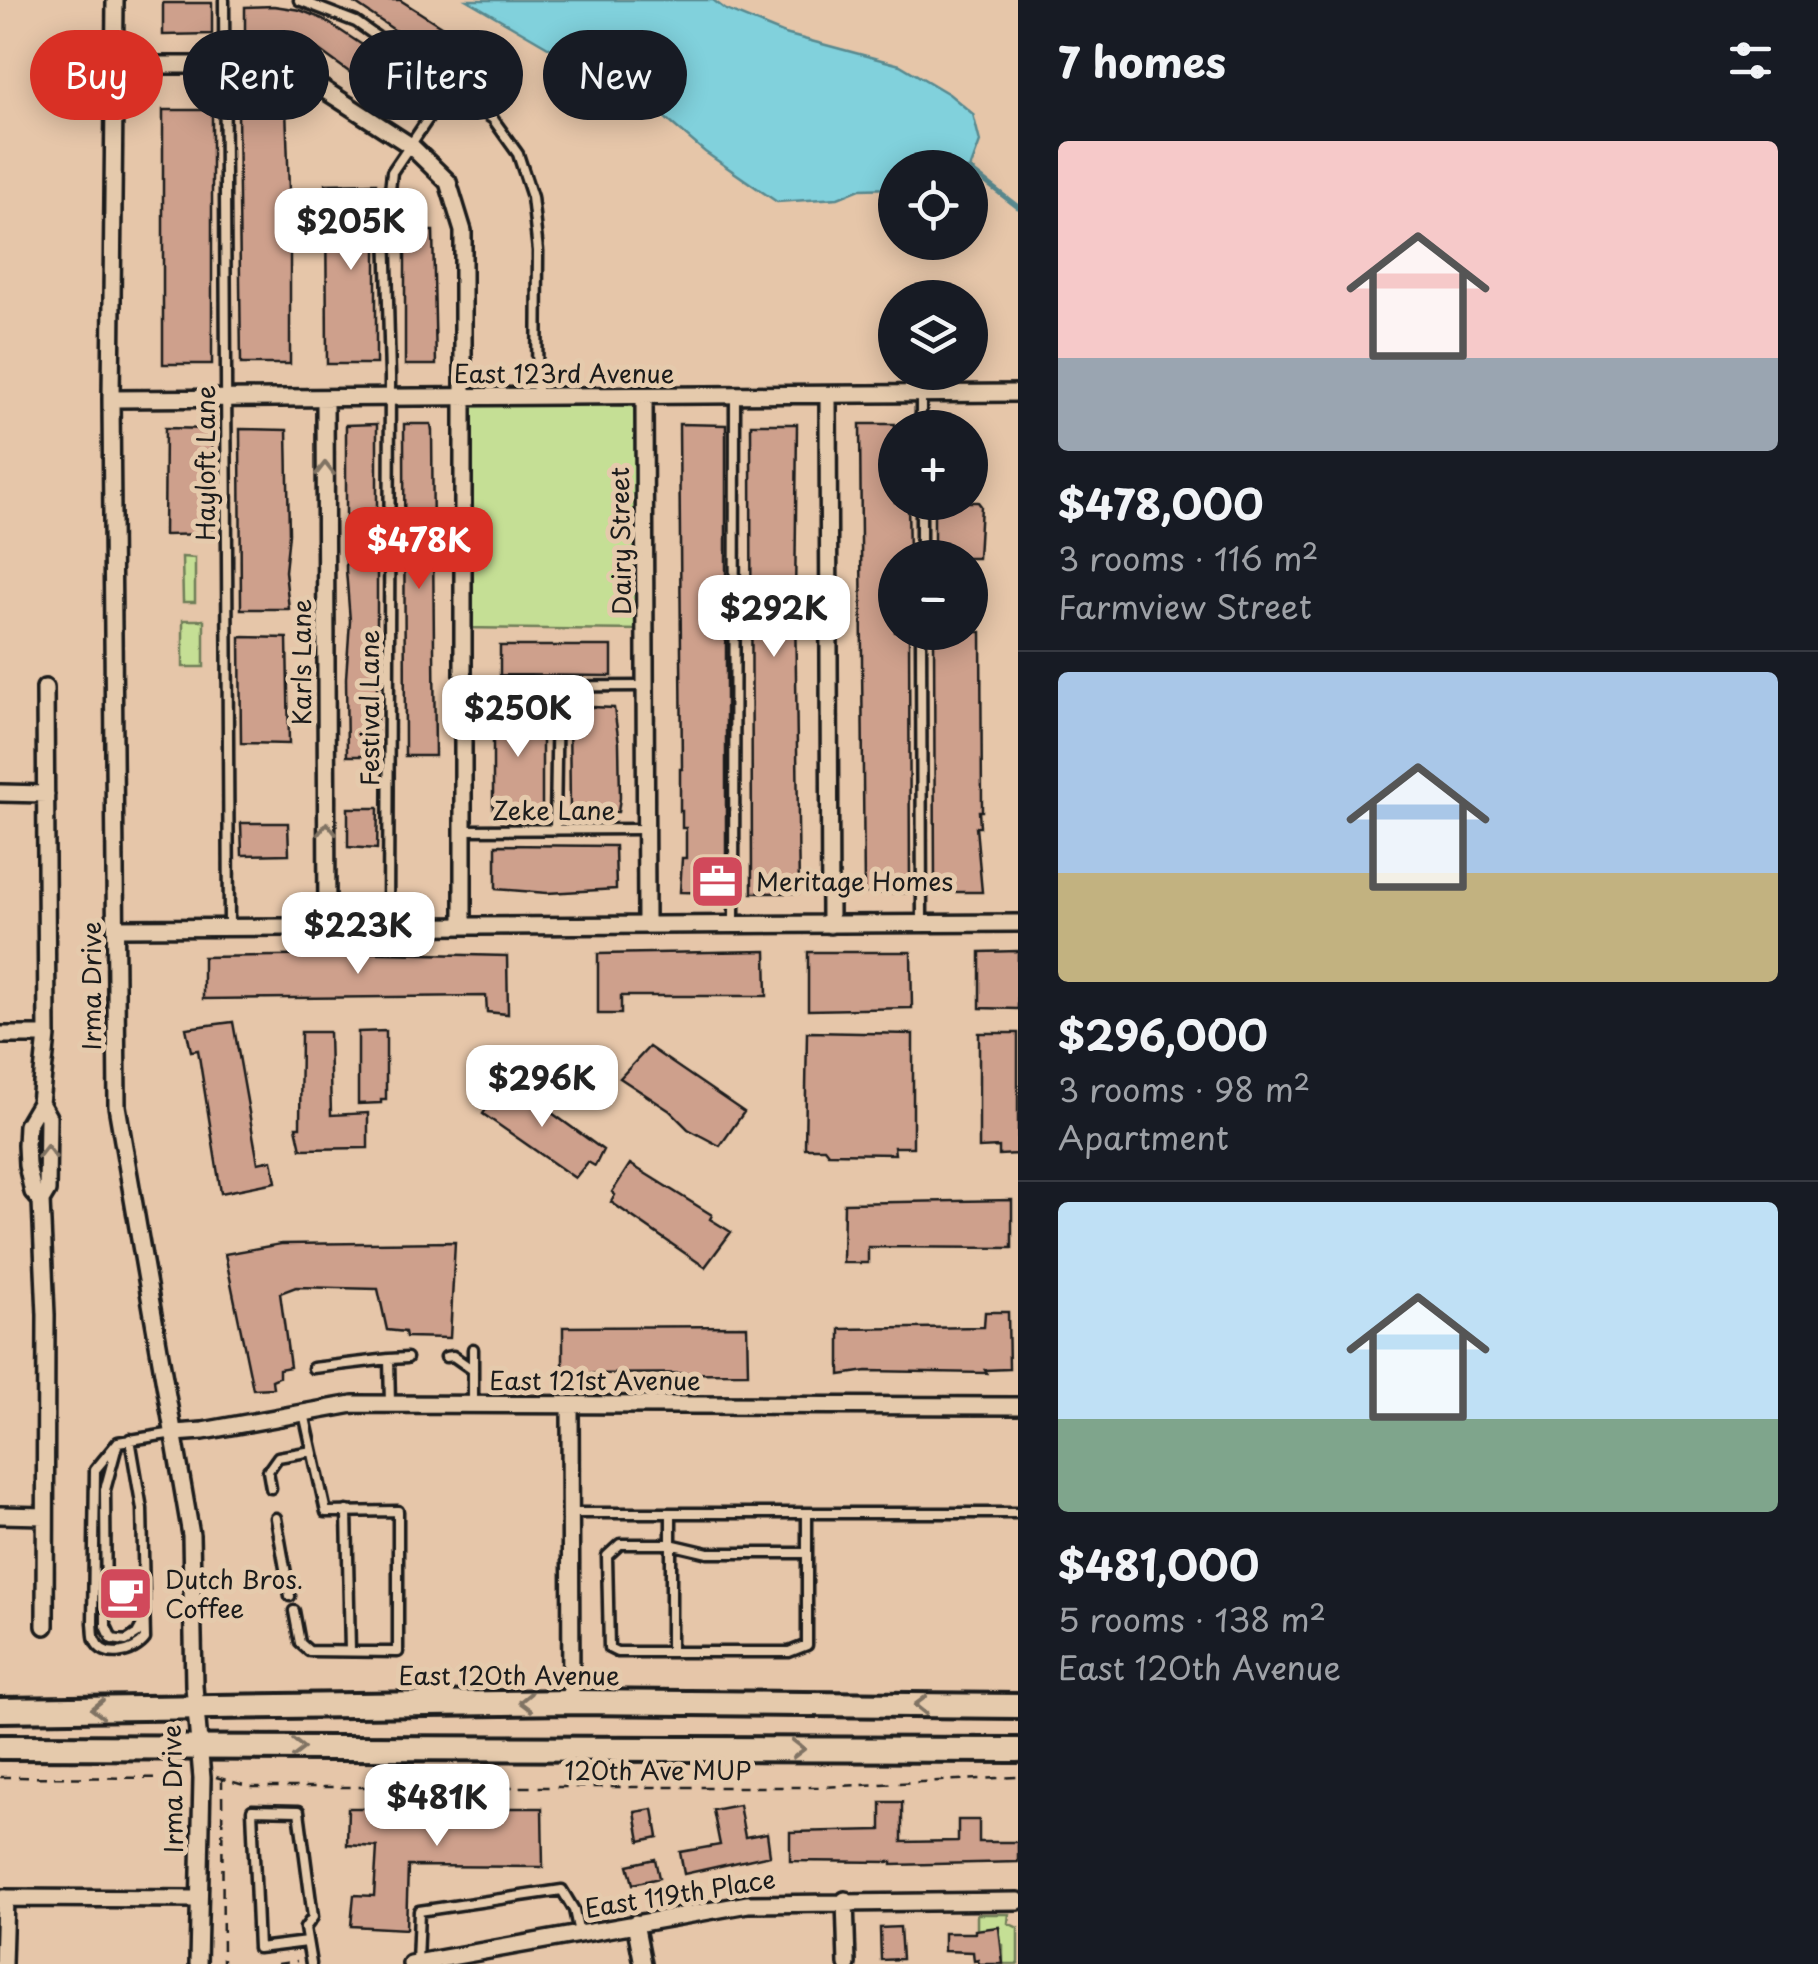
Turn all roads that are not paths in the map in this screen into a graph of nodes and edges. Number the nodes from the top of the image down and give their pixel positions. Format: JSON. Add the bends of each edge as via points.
{"nodes":[{"id":1,"x":115,"y":0,"type":"edge"},
{"id":2,"x":224,"y":0,"type":"edge"},
{"id":3,"x":299,"y":0,"type":"edge"},
{"id":4,"x":115,"y":30,"type":"edge"},
{"id":5,"x":224,"y":30,"type":"edge"},
{"id":6,"x":367,"y":30,"type":"edge"},
{"id":7,"x":329,"y":93,"type":"edge"},
{"id":8,"x":114,"y":120,"type":"edge"},
{"id":9,"x":224,"y":120,"type":"edge"},
{"id":10,"x":428,"y":120,"type":"edge"},
{"id":11,"x":494,"y":120,"type":"edge"},
{"id":12,"x":411,"y":146,"type":"junction"},
{"id":13,"x":1017,"y":392,"type":"edge"},
{"id":14,"x":921,"y":394,"type":"junction"},
{"id":15,"x":735,"y":396,"type":"junction"},
{"id":16,"x":828,"y":396,"type":"junction"},
{"id":17,"x":325,"y":398,"type":"junction"},
{"id":18,"x":389,"y":398,"type":"junction"},
{"id":19,"x":537,"y":398,"type":"junction"},
{"id":20,"x":644,"y":398,"type":"junction"},
{"id":21,"x":112,"y":399,"type":"junction"},
{"id":22,"x":224,"y":399,"type":"junction"},
{"id":23,"x":462,"y":399,"type":"junction"},
{"id":24,"x":921,"y":410,"type":"edge"},
{"id":25,"x":921,"y":650,"type":"edge"},
{"id":26,"x":557,"y":686,"type":"junction"},
{"id":27,"x":646,"y":686,"type":"junction"},
{"id":28,"x":462,"y":687,"type":"junction"},
{"id":29,"x":46,"y":688,"type":"dead end"},
{"id":30,"x":0,"y":793,"type":"edge"},
{"id":31,"x":46,"y":794,"type":"junction"},
{"id":32,"x":646,"y":829,"type":"junction"},
{"id":33,"x":462,"y":830,"type":"junction"},
{"id":34,"x":556,"y":830,"type":"junction"},
{"id":35,"x":1018,"y":923,"type":"edge"},
{"id":36,"x":646,"y":924,"type":"junction"},
{"id":37,"x":734,"y":924,"type":"junction"},
{"id":38,"x":922,"y":924,"type":"junction"},
{"id":39,"x":830,"y":925,"type":"junction"},
{"id":40,"x":327,"y":926,"type":"junction"},
{"id":41,"x":388,"y":926,"type":"junction"},
{"id":42,"x":463,"y":926,"type":"junction"},
{"id":43,"x":229,"y":927,"type":"junction"},
{"id":44,"x":116,"y":928,"type":"junction"},
{"id":45,"x":0,"y":1035,"type":"edge"},
{"id":46,"x":47,"y":1035,"type":"junction"},
{"id":47,"x":473,"y":1349,"type":"dead end"},
{"id":48,"x":446,"y":1356,"type":"dead end"},
{"id":49,"x":407,"y":1358,"type":"dead end"},
{"id":50,"x":389,"y":1359,"type":"junction"},
{"id":51,"x":313,"y":1368,"type":"dead end"},
{"id":52,"x":473,"y":1370,"type":"junction"},
{"id":53,"x":390,"y":1404,"type":"junction"},
{"id":54,"x":473,"y":1404,"type":"junction"},
{"id":55,"x":570,"y":1405,"type":"junction"},
{"id":56,"x":1018,"y":1406,"type":"edge"},
{"id":57,"x":304,"y":1413,"type":"junction"},
{"id":58,"x":174,"y":1433,"type":"junction"},
{"id":59,"x":130,"y":1439,"type":"junction"},
{"id":60,"x":118,"y":1442,"type":"junction"},
{"id":61,"x":312,"y":1451,"type":"junction"},
{"id":62,"x":270,"y":1488,"type":"dead end"},
{"id":63,"x":348,"y":1511,"type":"junction"},
{"id":64,"x":570,"y":1513,"type":"junction"},
{"id":65,"x":670,"y":1513,"type":"junction"},
{"id":66,"x":807,"y":1513,"type":"junction"},
{"id":67,"x":1018,"y":1513,"type":"edge"},
{"id":68,"x":0,"y":1515,"type":"edge"},
{"id":69,"x":46,"y":1516,"type":"junction"},
{"id":70,"x":276,"y":1518,"type":"dead end"},
{"id":71,"x":670,"y":1544,"type":"junction"},
{"id":72,"x":807,"y":1553,"type":"junction"},
{"id":73,"x":608,"y":1572,"type":"junction"},
{"id":74,"x":619,"y":1572,"type":"dead end"},
{"id":75,"x":290,"y":1596,"type":"dead end"},
{"id":76,"x":608,"y":1596,"type":"junction"},
{"id":77,"x":619,"y":1596,"type":"dead end"},
{"id":78,"x":294,"y":1611,"type":"dead end"},
{"id":79,"x":146,"y":1619,"type":"junction"},
{"id":80,"x":608,"y":1621,"type":"junction"},
{"id":81,"x":618,"y":1621,"type":"dead end"},
{"id":82,"x":45,"y":1626,"type":"dead end"},
{"id":83,"x":350,"y":1652,"type":"junction"},
{"id":84,"x":670,"y":1652,"type":"junction"},
{"id":85,"x":572,"y":1702,"type":"junction"},
{"id":86,"x":1018,"y":1706,"type":"edge"},
{"id":87,"x":195,"y":1707,"type":"junction"},
{"id":88,"x":0,"y":1710,"type":"edge"},
{"id":89,"x":0,"y":1747,"type":"edge"},
{"id":90,"x":201,"y":1748,"type":"junction"},
{"id":91,"x":1018,"y":1750,"type":"edge"},
{"id":92,"x":2,"y":1898,"type":"edge"},
{"id":93,"x":199,"y":1899,"type":"junction"},
{"id":94,"x":845,"y":1900,"type":"junction"},
{"id":95,"x":1018,"y":1902,"type":"edge"},
{"id":96,"x":635,"y":1923,"type":"junction"},
{"id":97,"x":579,"y":1933,"type":"junction"},
{"id":98,"x":307,"y":1942,"type":"junction"},
{"id":99,"x":448,"y":1961,"type":"edge"},
{"id":100,"x":3,"y":1964,"type":"edge"},
{"id":101,"x":198,"y":1964,"type":"edge"},
{"id":102,"x":311,"y":1964,"type":"edge"},
{"id":103,"x":414,"y":1964,"type":"edge"},
{"id":104,"x":643,"y":1964,"type":"edge"},
{"id":105,"x":847,"y":1964,"type":"edge"}],
"edges":[{"from":1,"to":4,"type":"street","name":"Irma Drive"},
{"from":2,"to":5,"type":"lane","name":"Hayloft Lane"},
{"from":3,"to":6,"type":"lane"},
{"from":7,"to":12,"type":"street"},
{"from":8,"to":21,"type":"street","name":"Irma Drive"},
{"from":9,"to":22,"type":"lane","name":"Hayloft Lane"},
{"from":10,"to":12,"type":"lane","name":"Festival Lane"},
{"from":11,"to":19,"type":"lane","via":[[518,154],[532,197],[539,260]]},
{"from":12,"to":18,"type":"lane","name":"Festival Lane","via":[[392,172],[386,227]]},
{"from":12,"to":23,"type":"street","via":[[448,182],[462,231]]},
{"from":13,"to":14,"type":"street","name":"East 123rd Avenue"},
{"from":14,"to":16,"type":"street","name":"East 123rd Avenue"},
{"from":14,"to":24,"type":"lane"},
{"from":15,"to":16,"type":"street","name":"East 123rd Avenue"},
{"from":15,"to":20,"type":"street","name":"East 123rd Avenue"},
{"from":15,"to":37,"type":"lane"},
{"from":16,"to":39,"type":"street"},
{"from":17,"to":18,"type":"street","name":"East 123rd Avenue"},
{"from":17,"to":22,"type":"street","name":"East 123rd Avenue"},
{"from":40,"to":17,"type":"street","name":"Karls Lane","one_way":true},
{"from":18,"to":23,"type":"street","name":"East 123rd Avenue"},
{"from":18,"to":41,"type":"lane","name":"Festival Lane"},
{"from":19,"to":20,"type":"street","name":"East 123rd Avenue"},
{"from":19,"to":23,"type":"street","name":"East 123rd Avenue"},
{"from":20,"to":27,"type":"street","name":"Dairy Street"},
{"from":21,"to":22,"type":"street","name":"East 123rd Avenue"},
{"from":21,"to":44,"type":"street","name":"Irma Drive"},
{"from":22,"to":43,"type":"lane","name":"Hayloft Lane"},
{"from":23,"to":28,"type":"street"},
{"from":25,"to":38,"type":"lane"},
{"from":26,"to":27,"type":"lane"},
{"from":26,"to":28,"type":"lane"},
{"from":26,"to":34,"type":"lane"},
{"from":27,"to":32,"type":"street","name":"Dairy Street"},
{"from":28,"to":33,"type":"street"},
{"from":29,"to":31,"type":"street"},
{"from":30,"to":31,"type":"street"},
{"from":31,"to":46,"type":"street"},
{"from":32,"to":34,"type":"lane","name":"Zeke Lane"},
{"from":32,"to":36,"type":"street","name":"Dairy Street"},
{"from":33,"to":34,"type":"lane","name":"Zeke Lane"},
{"from":33,"to":42,"type":"street"},
{"from":35,"to":38,"type":"street"},
{"from":36,"to":37,"type":"street"},
{"from":36,"to":42,"type":"street"},
{"from":37,"to":39,"type":"street"},
{"from":38,"to":39,"type":"street"},
{"from":40,"to":41,"type":"street"},
{"from":40,"to":43,"type":"street"},
{"from":41,"to":42,"type":"street"},
{"from":43,"to":44,"type":"street"},
{"from":44,"to":58,"type":"street","name":"Irma Drive","via":[[117,1106]]},
{"from":45,"to":46,"type":"street"},
{"from":46,"to":69,"type":"street","via":[[26,1155],[41,1201]]},
{"from":47,"to":52,"type":"lane"},
{"from":48,"to":52,"type":"lane"},
{"from":49,"to":50,"type":"lane"},
{"from":50,"to":51,"type":"lane"},
{"from":50,"to":53,"type":"lane"},
{"from":52,"to":54,"type":"lane"},
{"from":53,"to":54,"type":"street","name":"East 121st Avenue"},
{"from":53,"to":57,"type":"street","name":"East 121st Avenue"},
{"from":54,"to":55,"type":"street","name":"East 121st Avenue"},
{"from":55,"to":56,"type":"street","name":"East 121st Avenue"},
{"from":55,"to":64,"type":"street"},
{"from":57,"to":58,"type":"street","name":"East 121st Avenue"},
{"from":57,"to":61,"type":"lane"},
{"from":58,"to":59,"type":"lane"},
{"from":58,"to":87,"type":"street","name":"Irma Drive","via":[[191,1536]]},
{"from":59,"to":60,"type":"lane"},
{"from":59,"to":79,"type":"lane","via":[[140,1486]]},
{"from":60,"to":79,"type":"lane","via":[[105,1490],[108,1634],[126,1642]]},
{"from":60,"to":79,"type":"lane","via":[[101,1459],[93,1483],[95,1642],[102,1650],[126,1652],[144,1639]]},
{"from":61,"to":62,"type":"lane","via":[[278,1458],[268,1471]]},
{"from":61,"to":63,"type":"lane","via":[[326,1512]]},
{"from":63,"to":83,"type":"lane"},
{"from":63,"to":83,"type":"lane","via":[[398,1511],[398,1652]]},
{"from":64,"to":65,"type":"lane"},
{"from":64,"to":85,"type":"street"},
{"from":65,"to":66,"type":"lane"},
{"from":65,"to":71,"type":"lane"},
{"from":66,"to":67,"type":"lane"},
{"from":66,"to":72,"type":"lane"},
{"from":68,"to":69,"type":"street"},
{"from":69,"to":82,"type":"street"},
{"from":70,"to":75,"type":"lane"},
{"from":71,"to":72,"type":"lane","via":[[708,1552]]},
{"from":71,"to":73,"type":"lane","via":[[620,1544],[607,1556]]},
{"from":71,"to":84,"type":"lane"},
{"from":72,"to":84,"type":"lane","via":[[807,1645],[789,1652]]},
{"from":73,"to":74,"type":"lane"},
{"from":73,"to":76,"type":"lane"},
{"from":76,"to":77,"type":"lane"},
{"from":76,"to":80,"type":"lane"},
{"from":78,"to":83,"type":"lane","via":[[308,1651]]},
{"from":80,"to":81,"type":"lane"},
{"from":80,"to":84,"type":"lane","via":[[612,1650]]},
{"from":86,"to":85,"type":"main road","name":"East 120th Avenue","one_way":true},
{"from":85,"to":87,"type":"main road","name":"East 120th Avenue","one_way":true},
{"from":87,"to":88,"type":"main road","name":"East 120th Avenue","one_way":true},
{"from":87,"to":90,"type":"street","name":"Irma Drive"},
{"from":89,"to":90,"type":"main road"},
{"from":90,"to":91,"type":"main road","one_way":true},
{"from":90,"to":93,"type":"street","name":"Irma Drive"},
{"from":92,"to":93,"type":"street"},
{"from":92,"to":100,"type":"street"},
{"from":93,"to":101,"type":"street","name":"Irma Drive"},
{"from":94,"to":95,"type":"street","name":"East 119th Place"},
{"from":94,"to":96,"type":"street","name":"East 119th Place","via":[[748,1904]]},
{"from":94,"to":105,"type":"street"},
{"from":96,"to":97,"type":"street","name":"East 119th Place"},
{"from":96,"to":104,"type":"street"},
{"from":97,"to":99,"type":"street","name":"East 119th Place"},
{"from":97,"to":103,"type":"lane","via":[[562,1890],[419,1911]]},
{"from":98,"to":98,"type":"lane","via":[[313,1917],[299,1811],[252,1810],[258,1948]]},
{"from":98,"to":102,"type":"lane"},
{"from":99,"to":103,"type":"street","name":"East 119th Place"}]}
